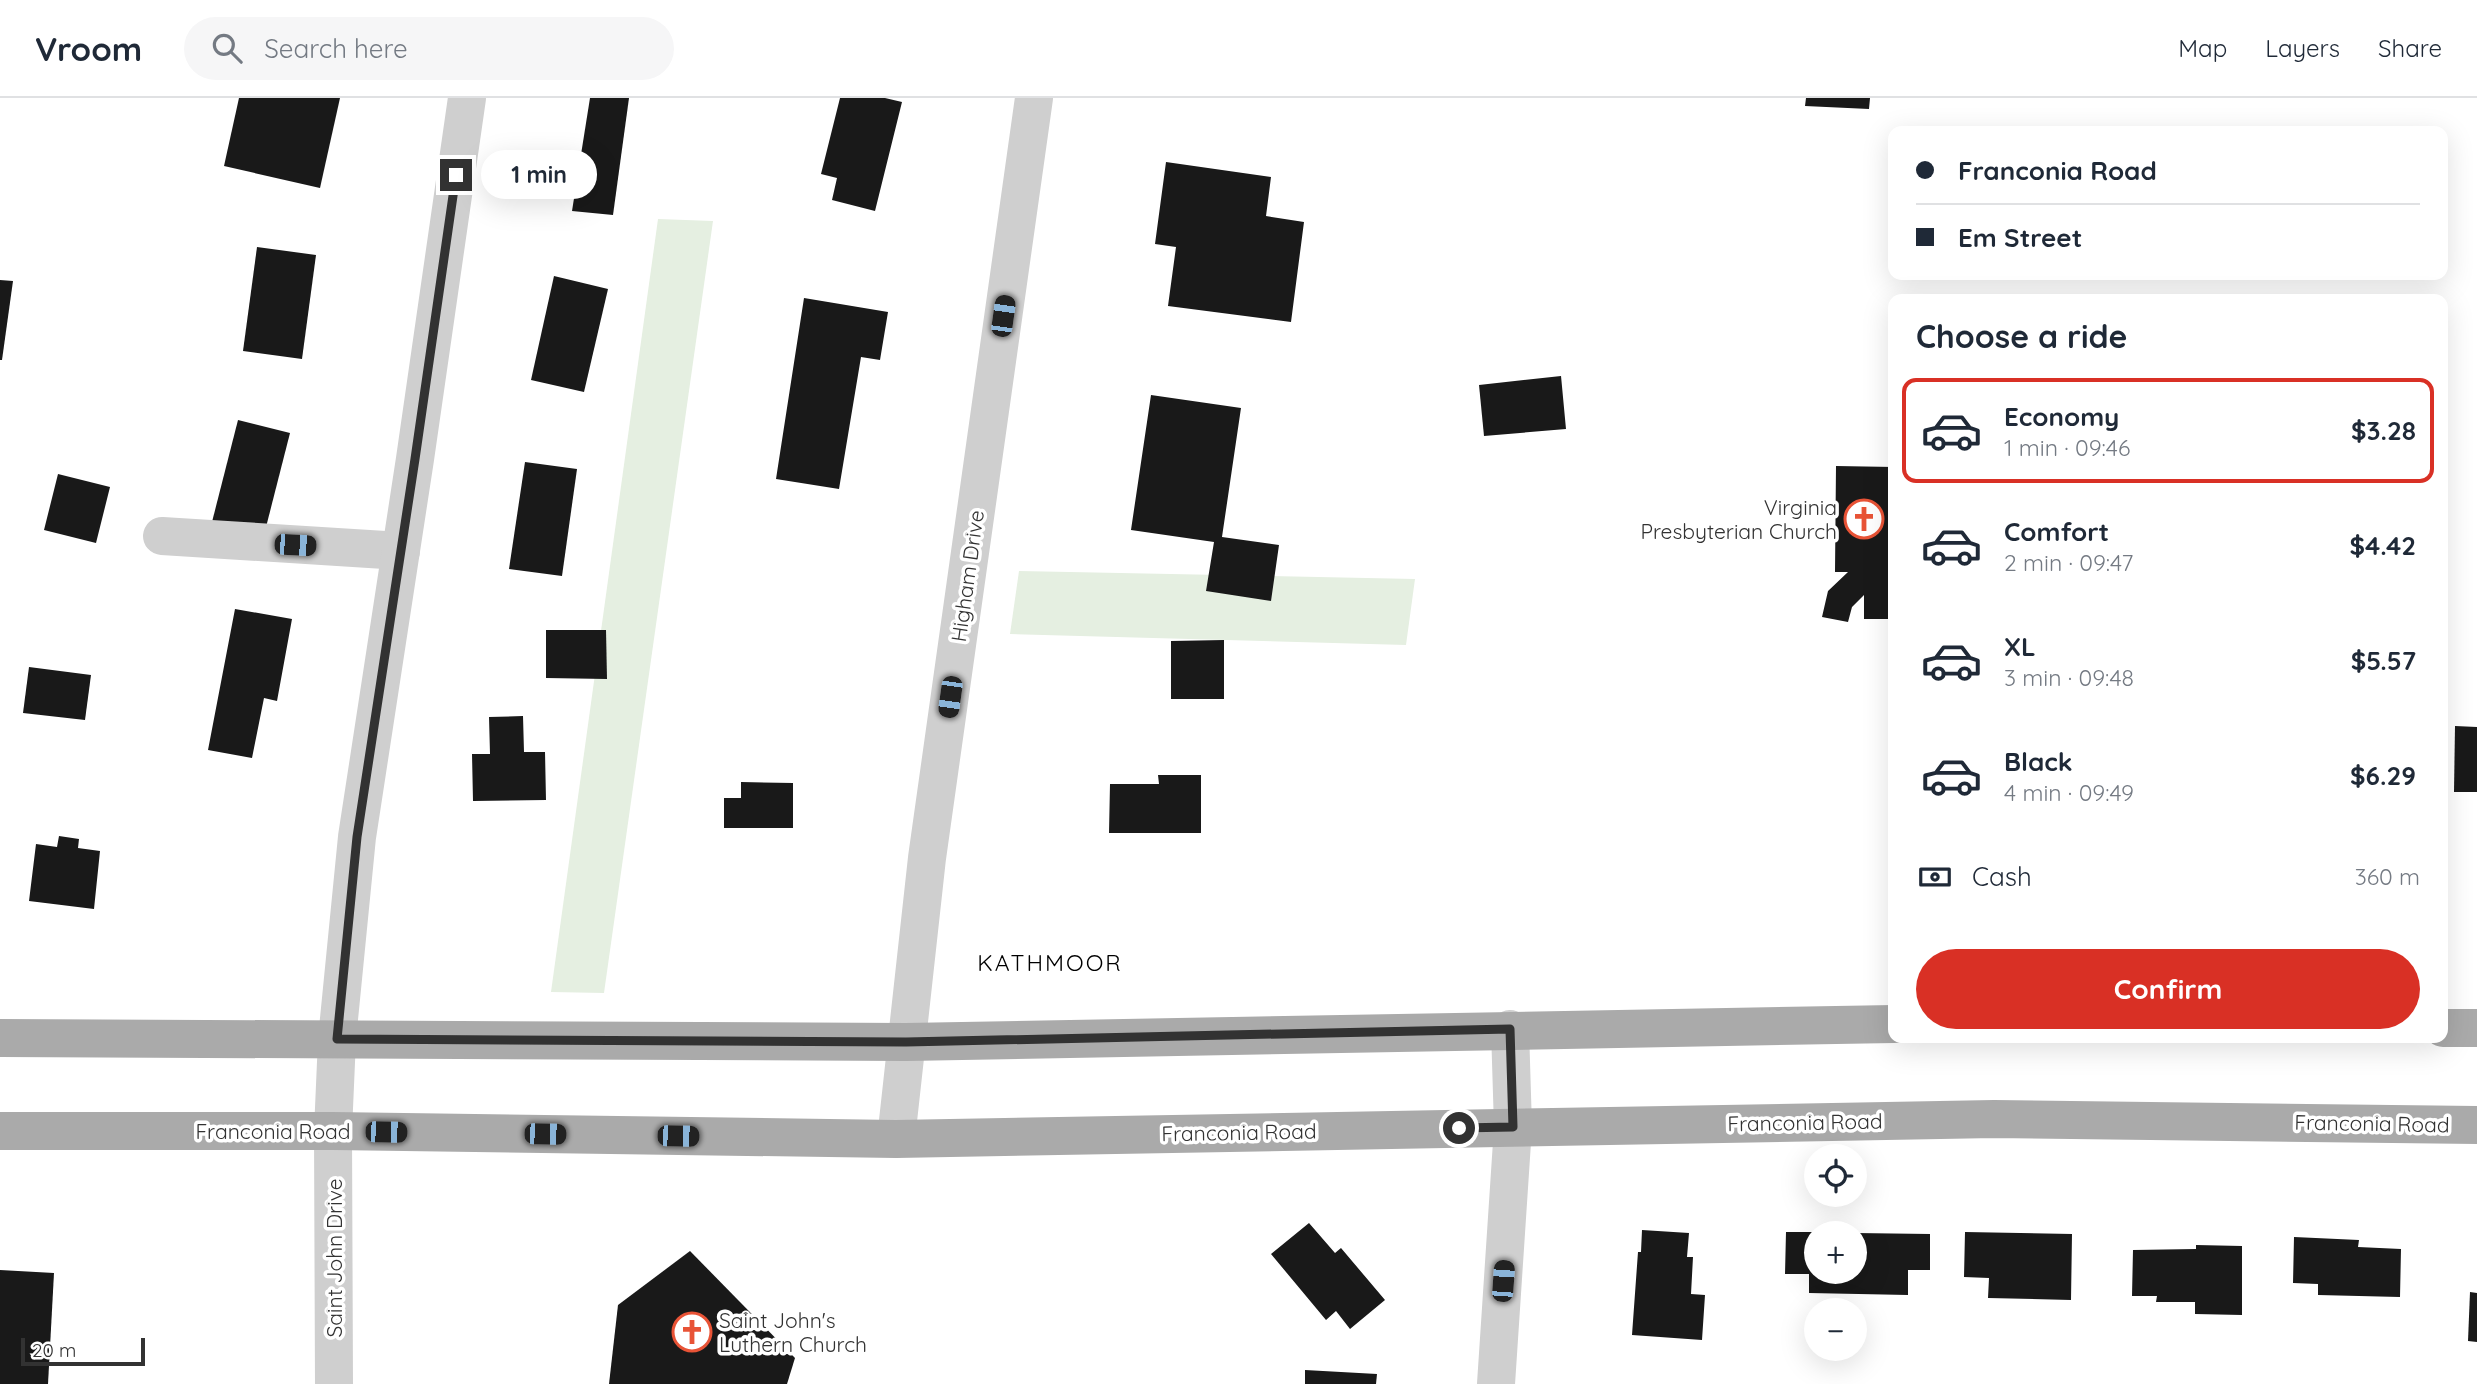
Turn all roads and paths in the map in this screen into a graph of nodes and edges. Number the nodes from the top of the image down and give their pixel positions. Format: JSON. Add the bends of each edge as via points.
{"nodes":[{"id":1,"x":467,"y":98,"type":"edge"},
{"id":2,"x":1034,"y":98,"type":"edge"},
{"id":3,"x":162,"y":536,"type":"dead end"},
{"id":4,"x":401,"y":551,"type":"junction"},
{"id":5,"x":1888,"y":1024,"type":"edge"},
{"id":6,"x":2448,"y":1028,"type":"edge"},
{"id":7,"x":2477,"y":1028,"type":"edge"},
{"id":8,"x":1510,"y":1029,"type":"junction"},
{"id":9,"x":0,"y":1038,"type":"edge"},
{"id":10,"x":337,"y":1039,"type":"junction"},
{"id":11,"x":906,"y":1042,"type":"junction"},
{"id":12,"x":2477,"y":1125,"type":"edge"},
{"id":13,"x":1513,"y":1127,"type":"junction"},
{"id":14,"x":0,"y":1131,"type":"edge"},
{"id":15,"x":333,"y":1131,"type":"junction"},
{"id":16,"x":896,"y":1139,"type":"junction"},
{"id":17,"x":334,"y":1384,"type":"edge"},
{"id":18,"x":1496,"y":1384,"type":"edge"}],
"edges":[{"from":1,"to":4,"type":"street","name":"Saint John Drive"},
{"from":2,"to":11,"type":"street","name":"Higham Drive","via":[[929,845]]},
{"from":3,"to":4,"type":"street"},
{"from":4,"to":10,"type":"street","name":"Saint John Drive","via":[[357,837]]},
{"from":5,"to":8,"type":"main road"},
{"from":6,"to":7,"type":"main road"},
{"from":8,"to":11,"type":"main road"},
{"from":8,"to":13,"type":"street"},
{"from":9,"to":10,"type":"main road"},
{"from":10,"to":11,"type":"main road"},
{"from":10,"to":15,"type":"street","name":"Saint John Drive"},
{"from":11,"to":16,"type":"street","name":"Higham Drive"},
{"from":12,"to":13,"type":"main road","name":"Franconia Road","via":[[1994,1119]]},
{"from":13,"to":16,"type":"main road","name":"Franconia Road"},
{"from":13,"to":18,"type":"street"},
{"from":14,"to":15,"type":"main road","name":"Franconia Road"},
{"from":15,"to":16,"type":"main road","name":"Franconia Road"},
{"from":15,"to":17,"type":"street","name":"Saint John Drive"}]}
